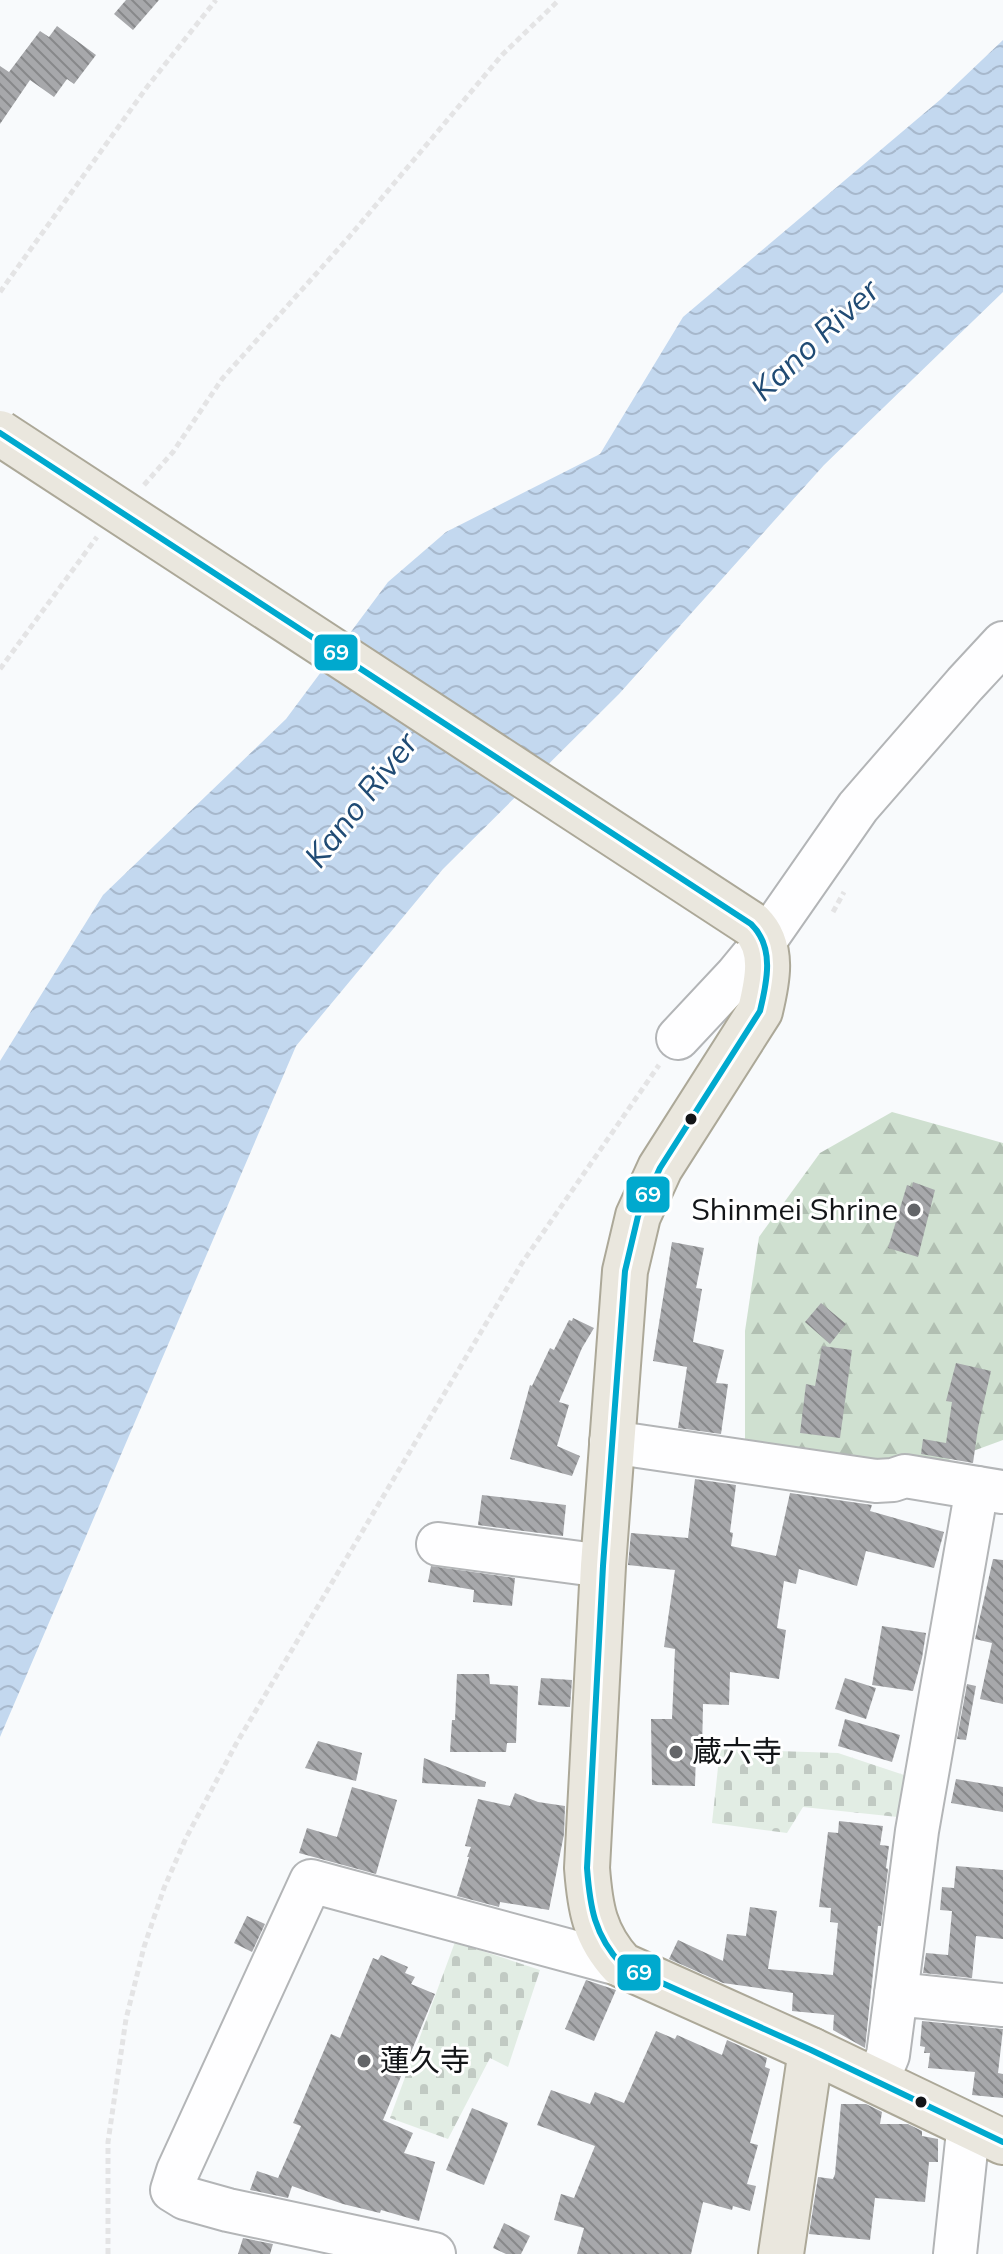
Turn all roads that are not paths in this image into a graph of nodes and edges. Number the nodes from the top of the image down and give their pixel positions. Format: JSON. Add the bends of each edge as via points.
{"nodes":[{"id":1,"x":0,"y":433,"type":"edge"},
{"id":2,"x":1003,"y":643,"type":"edge"},
{"id":3,"x":757,"y":933,"type":"junction"},
{"id":4,"x":678,"y":1038,"type":"road end"},
{"id":5,"x":611,"y":1442,"type":"junction"},
{"id":6,"x":990,"y":1490,"type":"edge"},
{"id":7,"x":438,"y":1544,"type":"dead end"},
{"id":8,"x":603,"y":1566,"type":"junction"},
{"id":9,"x":622,"y":1965,"type":"junction"},
{"id":10,"x":896,"y":1994,"type":"junction"},
{"id":11,"x":1003,"y":2005,"type":"edge"},
{"id":12,"x":811,"y":2050,"type":"junction"},
{"id":13,"x":877,"y":2082,"type":"junction"},
{"id":14,"x":987,"y":2134,"type":"edge"},
{"id":15,"x":374,"y":2247,"type":"edge"},
{"id":16,"x":434,"y":2254,"type":"edge"},
{"id":17,"x":781,"y":2254,"type":"edge"},
{"id":18,"x":955,"y":2254,"type":"edge"}],
"edges":[{"from":1,"to":3,"type":"main road","bridge":true},
{"from":2,"to":3,"type":"street","via":[[858,807]]},
{"from":3,"to":4,"type":"street","via":[[736,976]]},
{"from":3,"to":5,"type":"main road","via":[[768,967],[760,1011],[660,1168],[638,1216],[625,1271]]},
{"from":5,"to":6,"type":"street","via":[[876,1481],[905,1476]]},
{"from":5,"to":8,"type":"main road"},
{"from":6,"to":10,"type":"street","via":[[917,1831]]},
{"from":7,"to":8,"type":"street"},
{"from":8,"to":9,"type":"main road","via":[[587,1868],[597,1928]]},
{"from":9,"to":12,"type":"main road"},
{"from":9,"to":15,"type":"street","via":[[311,1881],[172,2190],[185,2198]]},
{"from":10,"to":11,"type":"street"},
{"from":10,"to":13,"type":"street","via":[[888,2055]]},
{"from":12,"to":13,"type":"main road"},
{"from":12,"to":17,"type":"main road"},
{"from":13,"to":14,"type":"main road"},
{"from":14,"to":18,"type":"street","via":[[967,2141]]},
{"from":15,"to":16,"type":"street"}]}
